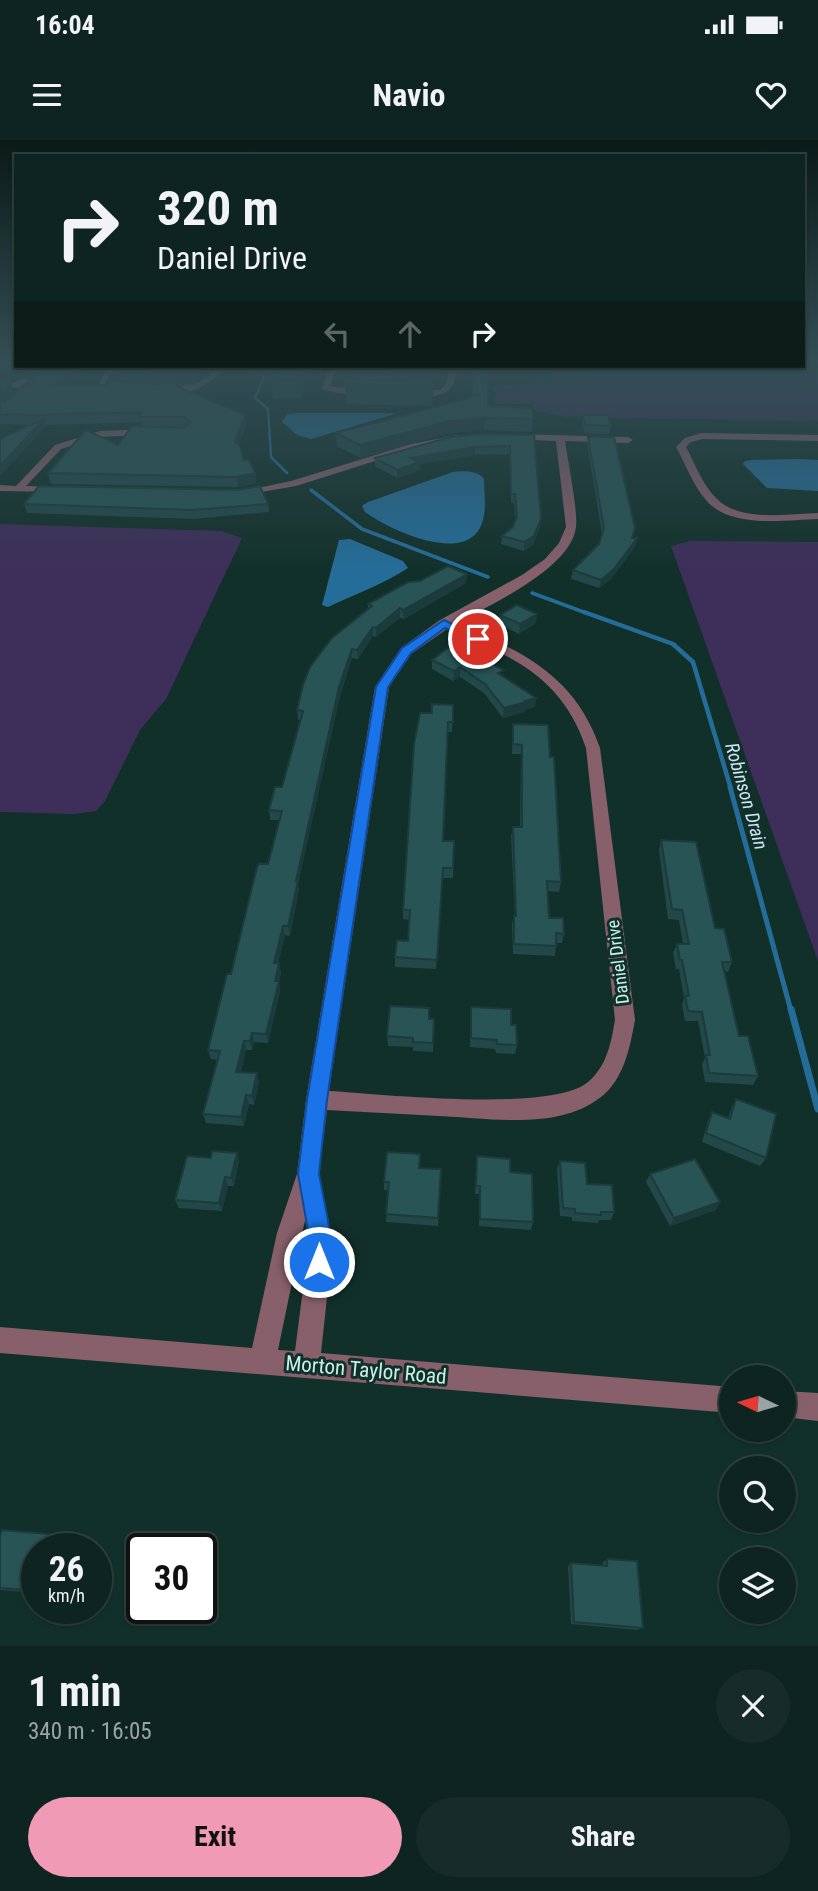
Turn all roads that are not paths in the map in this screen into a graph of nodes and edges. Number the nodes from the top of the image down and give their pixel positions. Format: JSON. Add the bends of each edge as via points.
{"nodes":[{"id":1,"x":107,"y":434,"type":"edge"},
{"id":2,"x":470,"y":436,"type":"edge"},
{"id":3,"x":497,"y":436,"type":"edge"},
{"id":4,"x":559,"y":438,"type":"junction"},
{"id":5,"x":818,"y":438,"type":"edge"},
{"id":6,"x":628,"y":440,"type":"dead end"},
{"id":7,"x":0,"y":488,"type":"edge"},
{"id":8,"x":18,"y":489,"type":"junction"},
{"id":9,"x":72,"y":490,"type":"edge"},
{"id":10,"x":227,"y":493,"type":"edge"},
{"id":11,"x":818,"y":516,"type":"edge"},
{"id":12,"x":444,"y":623,"type":"junction"},
{"id":13,"x":317,"y":1100,"type":"junction"},
{"id":14,"x":308,"y":1174,"type":"junction"},
{"id":15,"x":0,"y":1340,"type":"edge"},
{"id":16,"x":262,"y":1362,"type":"junction"},
{"id":17,"x":306,"y":1366,"type":"junction"},
{"id":18,"x":719,"y":1399,"type":"edge"},
{"id":19,"x":796,"y":1405,"type":"edge"},
{"id":20,"x":818,"y":1407,"type":"edge"}],
"edges":[{"from":1,"to":8,"type":"street","via":[[68,443],[50,453]]},
{"from":2,"to":10,"type":"street","via":[[434,441],[292,484]]},
{"from":3,"to":4,"type":"street"},
{"from":4,"to":6,"type":"street"},
{"from":4,"to":12,"type":"street","via":[[571,527],[568,541],[549,563]]},
{"from":5,"to":11,"type":"street","via":[[691,438],[681,447],[712,502],[727,510],[748,515]]},
{"from":7,"to":8,"type":"street"},
{"from":8,"to":9,"type":"street"},
{"from":12,"to":13,"type":"street","via":[[407,650],[382,687]]},
{"from":12,"to":13,"type":"street","name":"Daniel Drive","via":[[540,670],[571,698],[586,725],[593,748],[625,1020],[622,1044],[616,1066],[587,1096],[547,1108]]},
{"from":13,"to":14,"type":"street"},
{"from":14,"to":16,"type":"street","via":[[289,1233]]},
{"from":14,"to":17,"type":"street","via":[[321,1242]]},
{"from":15,"to":16,"type":"street","name":"Morton Taylor Road"},
{"from":16,"to":17,"type":"street","name":"Morton Taylor Road"},
{"from":17,"to":18,"type":"street","name":"Morton Taylor Road"},
{"from":19,"to":20,"type":"street"}]}
